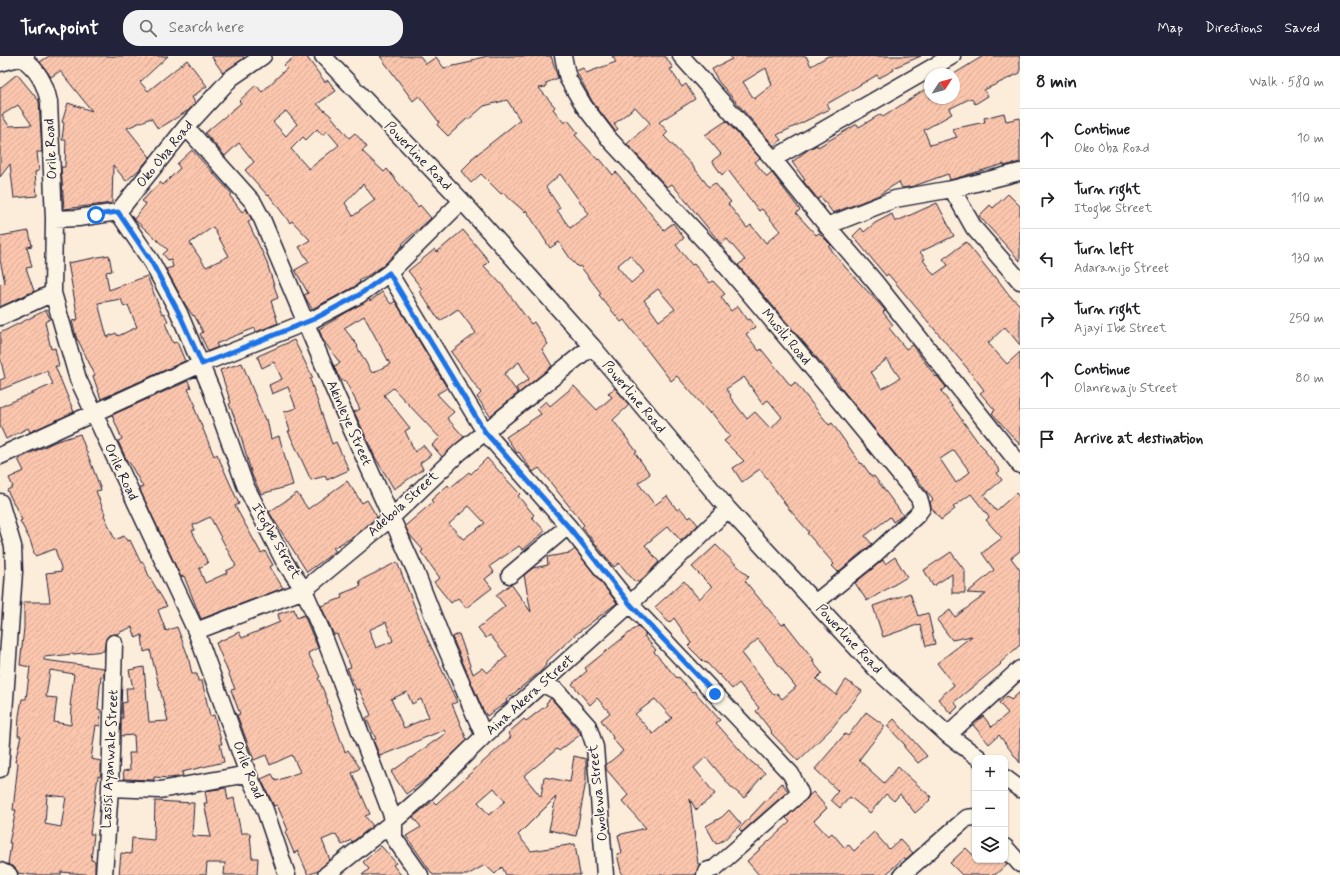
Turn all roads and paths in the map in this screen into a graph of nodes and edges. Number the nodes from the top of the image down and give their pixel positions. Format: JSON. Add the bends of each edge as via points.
{"nodes":[{"id":1,"x":263,"y":56,"type":"edge"},
{"id":2,"x":324,"y":56,"type":"edge"},
{"id":3,"x":563,"y":56,"type":"edge"},
{"id":4,"x":681,"y":56,"type":"edge"},
{"id":5,"x":952,"y":56,"type":"edge"},
{"id":6,"x":24,"y":57,"type":"edge"},
{"id":7,"x":0,"y":63,"type":"edge"},
{"id":8,"x":186,"y":127,"type":"junction"},
{"id":9,"x":773,"y":159,"type":"junction"},
{"id":10,"x":1020,"y":172,"type":"edge"},
{"id":11,"x":952,"y":189,"type":"junction"},
{"id":12,"x":462,"y":201,"type":"junction"},
{"id":13,"x":118,"y":212,"type":"junction"},
{"id":14,"x":54,"y":219,"type":"junction"},
{"id":15,"x":827,"y":226,"type":"junction"},
{"id":16,"x":389,"y":273,"type":"junction"},
{"id":17,"x":1020,"y":281,"type":"edge"},
{"id":18,"x":53,"y":293,"type":"junction"},
{"id":19,"x":0,"y":317,"type":"edge"},
{"id":20,"x":307,"y":322,"type":"junction"},
{"id":21,"x":592,"y":346,"type":"junction"},
{"id":22,"x":202,"y":364,"type":"junction"},
{"id":23,"x":93,"y":412,"type":"junction"},
{"id":24,"x":485,"y":432,"type":"junction"},
{"id":25,"x":0,"y":456,"type":"edge"},
{"id":26,"x":1020,"y":465,"type":"edge"},
{"id":27,"x":0,"y":502,"type":"edge"},
{"id":28,"x":728,"y":509,"type":"junction"},
{"id":29,"x":392,"y":517,"type":"junction"},
{"id":30,"x":568,"y":526,"type":"junction"},
{"id":31,"x":510,"y":576,"type":"dead end"},
{"id":32,"x":304,"y":590,"type":"junction"},
{"id":33,"x":815,"y":603,"type":"junction"},
{"id":34,"x":630,"y":604,"type":"junction"},
{"id":35,"x":196,"y":631,"type":"junction"},
{"id":36,"x":114,"y":643,"type":"dead end"},
{"id":37,"x":1020,"y":670,"type":"edge"},
{"id":38,"x":543,"y":684,"type":"junction"},
{"id":39,"x":948,"y":735,"type":"junction"},
{"id":40,"x":484,"y":736,"type":"junction"},
{"id":41,"x":975,"y":755,"type":"edge"},
{"id":42,"x":0,"y":769,"type":"edge"},
{"id":43,"x":248,"y":774,"type":"junction"},
{"id":44,"x":1008,"y":780,"type":"edge"},
{"id":45,"x":110,"y":788,"type":"junction"},
{"id":46,"x":1020,"y":789,"type":"edge"},
{"id":47,"x":971,"y":817,"type":"edge"},
{"id":48,"x":394,"y":821,"type":"junction"},
{"id":49,"x":1008,"y":850,"type":"edge"},
{"id":50,"x":1020,"y":864,"type":"edge"},
{"id":51,"x":0,"y":871,"type":"edge"},
{"id":52,"x":9,"y":875,"type":"edge"},
{"id":53,"x":104,"y":875,"type":"edge"},
{"id":54,"x":287,"y":875,"type":"edge"},
{"id":55,"x":326,"y":875,"type":"edge"},
{"id":56,"x":420,"y":875,"type":"edge"},
{"id":57,"x":605,"y":875,"type":"edge"},
{"id":58,"x":705,"y":875,"type":"edge"},
{"id":59,"x":902,"y":875,"type":"edge"}],
"edges":[{"from":1,"to":8,"type":"street","name":"Oko Oba Road","via":[[231,78]]},
{"from":2,"to":12,"type":"street","name":"Powerline Road"},
{"from":3,"to":33,"type":"street","name":"Musili Road","via":[[568,79],[584,106],[610,140],[710,247],[919,498],[922,508],[917,515],[873,556]]},
{"from":4,"to":9,"type":"street"},
{"from":5,"to":9,"type":"street"},
{"from":6,"to":7,"type":"street"},
{"from":6,"to":14,"type":"street","name":"Orile Road","via":[[45,84],[49,102]]},
{"from":8,"to":13,"type":"street","name":"Oko Oba Road"},
{"from":8,"to":20,"type":"street","name":"Akinleye Street","via":[[252,202],[262,219]]},
{"from":9,"to":15,"type":"street"},
{"from":10,"to":11,"type":"street"},
{"from":11,"to":15,"type":"street","via":[[895,199]]},
{"from":11,"to":17,"type":"street","via":[[974,228]]},
{"from":12,"to":16,"type":"street"},
{"from":12,"to":21,"type":"street","name":"Powerline Road"},
{"from":13,"to":14,"type":"street"},
{"from":13,"to":22,"type":"street","name":"Itogbe Street","via":[[151,261],[179,313]]},
{"from":14,"to":18,"type":"street","name":"Orile Road"},
{"from":15,"to":26,"type":"street","via":[[875,282]]},
{"from":16,"to":20,"type":"street","via":[[359,295]]},
{"from":16,"to":24,"type":"street"},
{"from":18,"to":19,"type":"street"},
{"from":18,"to":23,"type":"street","name":"Orile Road","via":[[78,379]]},
{"from":20,"to":22,"type":"street"},
{"from":20,"to":29,"type":"street","name":"Akinleye Street","via":[[337,397]]},
{"from":21,"to":24,"type":"street","name":"Adebola Street"},
{"from":21,"to":28,"type":"street","name":"Powerline Road"},
{"from":22,"to":23,"type":"street"},
{"from":22,"to":32,"type":"street","name":"Itogbe Street","via":[[245,485],[284,561]]},
{"from":23,"to":25,"type":"street"},
{"from":23,"to":35,"type":"street","name":"Orile Road"},
{"from":24,"to":29,"type":"street","name":"Adebola Street","via":[[460,452]]},
{"from":24,"to":30,"type":"street"},
{"from":27,"to":42,"type":"street","via":[[13,546],[14,572]]},
{"from":28,"to":33,"type":"street","name":"Powerline Road"},
{"from":28,"to":34,"type":"street","name":"Aina Akera Street"},
{"from":29,"to":32,"type":"street","name":"Adebola Street"},
{"from":29,"to":40,"type":"street","name":"Akinleye Street"},
{"from":30,"to":31,"type":"street"},
{"from":30,"to":34,"type":"street"},
{"from":32,"to":35,"type":"street","name":"Adebola Street"},
{"from":32,"to":48,"type":"street","name":"Itogbe Street"},
{"from":33,"to":39,"type":"street","name":"Powerline Road","via":[[878,671]]},
{"from":34,"to":38,"type":"street","name":"Aina Akera Street"},
{"from":34,"to":58,"type":"street","via":[[792,774],[800,793],[715,868],[706,871]]},
{"from":35,"to":43,"type":"street","name":"Orile Road"},
{"from":36,"to":45,"type":"street","name":"Lasisi Ayanwale Street"},
{"from":37,"to":39,"type":"street"},
{"from":38,"to":40,"type":"street","name":"Aina Akera Street"},
{"from":38,"to":57,"type":"street","name":"Owolewa Street","via":[[557,691],[588,726],[595,747]]},
{"from":39,"to":41,"type":"street","name":"Powerline Road"},
{"from":40,"to":48,"type":"street","name":"Aina Akera Street"},
{"from":43,"to":45,"type":"street","via":[[160,790]]},
{"from":43,"to":54,"type":"street","name":"Orile Road","via":[[265,810]]},
{"from":44,"to":46,"type":"street"},
{"from":45,"to":53,"type":"street","name":"Lasisi Ayanwale Street"},
{"from":47,"to":59,"type":"street"},
{"from":48,"to":55,"type":"street","name":"Aina Akera Street"},
{"from":48,"to":56,"type":"street","name":"Itogbe Street","via":[[394,838]]},
{"from":49,"to":50,"type":"street"},
{"from":51,"to":52,"type":"street"}]}
